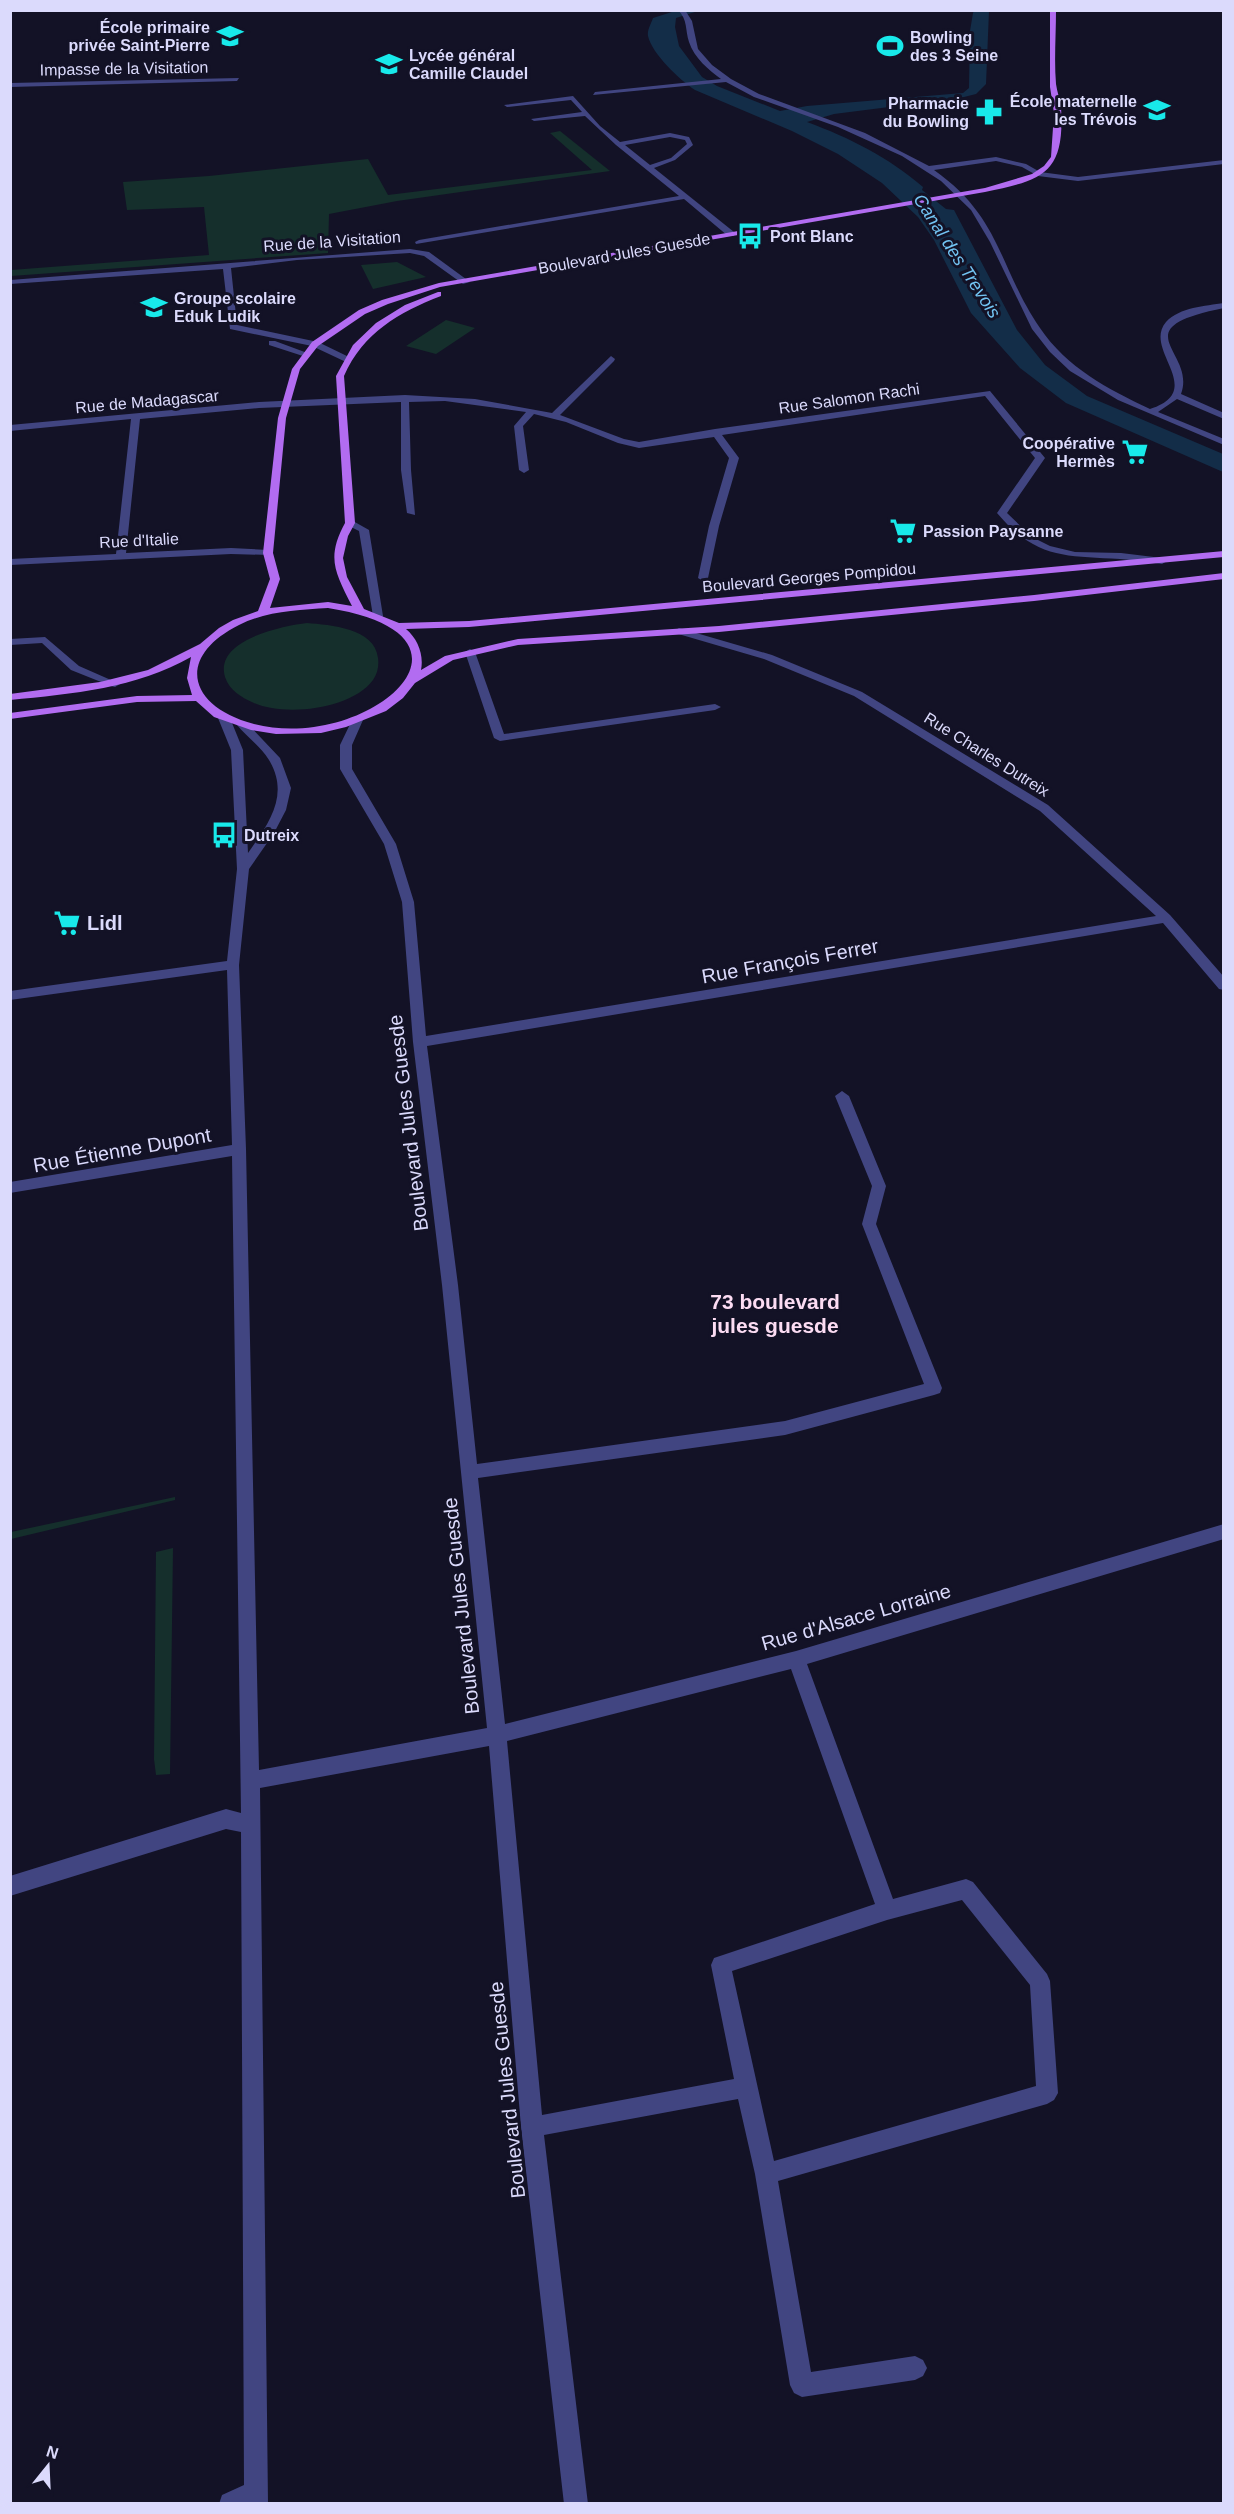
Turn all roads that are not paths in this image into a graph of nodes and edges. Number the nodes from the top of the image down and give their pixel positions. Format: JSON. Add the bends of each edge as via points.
{"nodes":[{"id":1,"x":1053,"y":10,"type":"edge"},
{"id":2,"x":684,"y":13,"type":"edge"},
{"id":3,"x":237,"y":79,"type":"dead end"},
{"id":4,"x":728,"y":80,"type":"junction"},
{"id":5,"x":10,"y":85,"type":"edge"},
{"id":6,"x":595,"y":94,"type":"dead end"},
{"id":7,"x":507,"y":105,"type":"dead end"},
{"id":8,"x":587,"y":114,"type":"junction"},
{"id":9,"x":534,"y":119,"type":"dead end"},
{"id":10,"x":618,"y":144,"type":"junction"},
{"id":11,"x":1224,"y":162,"type":"edge"},
{"id":12,"x":648,"y":168,"type":"junction"},
{"id":13,"x":925,"y":169,"type":"junction"},
{"id":14,"x":1038,"y":174,"type":"junction"},
{"id":15,"x":960,"y":194,"type":"junction"},
{"id":16,"x":685,"y":197,"type":"junction"},
{"id":17,"x":731,"y":234,"type":"junction"},
{"id":18,"x":419,"y":242,"type":"dead end"},
{"id":19,"x":227,"y":266,"type":"junction"},
{"id":20,"x":10,"y":282,"type":"edge"},
{"id":21,"x":466,"y":282,"type":"junction"},
{"id":22,"x":1224,"y":305,"type":"edge"},
{"id":23,"x":233,"y":327,"type":"junction"},
{"id":24,"x":315,"y":344,"type":"junction"},
{"id":25,"x":306,"y":354,"type":"junction"},
{"id":26,"x":346,"y":359,"type":"junction"},
{"id":27,"x":611,"y":359,"type":"dead end"},
{"id":28,"x":1176,"y":395,"type":"junction"},
{"id":29,"x":405,"y":398,"type":"junction"},
{"id":30,"x":340,"y":401,"type":"junction"},
{"id":31,"x":286,"y":404,"type":"junction"},
{"id":32,"x":531,"y":412,"type":"junction"},
{"id":33,"x":1153,"y":412,"type":"junction"},
{"id":34,"x":136,"y":416,"type":"junction"},
{"id":35,"x":1224,"y":416,"type":"edge"},
{"id":36,"x":553,"y":417,"type":"junction"},
{"id":37,"x":10,"y":429,"type":"edge"},
{"id":38,"x":715,"y":432,"type":"junction"},
{"id":39,"x":1224,"y":442,"type":"edge"},
{"id":40,"x":524,"y":470,"type":"dead end"},
{"id":41,"x":412,"y":513,"type":"dead end"},
{"id":42,"x":350,"y":522,"type":"junction"},
{"id":43,"x":268,"y":553,"type":"junction"},
{"id":44,"x":1224,"y":554,"type":"edge"},
{"id":45,"x":121,"y":555,"type":"junction"},
{"id":46,"x":1164,"y":561,"type":"junction"},
{"id":47,"x":10,"y":562,"type":"edge"},
{"id":48,"x":1224,"y":576,"type":"edge"},
{"id":49,"x":703,"y":578,"type":"dead end"},
{"id":50,"x":359,"y":610,"type":"junction"},
{"id":51,"x":263,"y":612,"type":"junction"},
{"id":52,"x":378,"y":616,"type":"junction"},
{"id":53,"x":397,"y":626,"type":"junction"},
{"id":54,"x":679,"y":631,"type":"junction"},
{"id":55,"x":10,"y":642,"type":"edge"},
{"id":56,"x":202,"y":647,"type":"junction"},
{"id":57,"x":470,"y":652,"type":"junction"},
{"id":58,"x":411,"y":681,"type":"junction"},
{"id":59,"x":115,"y":684,"type":"junction"},
{"id":60,"x":10,"y":697,"type":"edge"},
{"id":61,"x":198,"y":698,"type":"junction"},
{"id":62,"x":715,"y":707,"type":"dead end"},
{"id":63,"x":10,"y":716,"type":"edge"},
{"id":64,"x":224,"y":718,"type":"junction"},
{"id":65,"x":357,"y":720,"type":"junction"},
{"id":66,"x":243,"y":725,"type":"junction"},
{"id":67,"x":243,"y":869,"type":"junction"},
{"id":68,"x":1166,"y":918,"type":"junction"},
{"id":69,"x":233,"y":965,"type":"junction"},
{"id":70,"x":1224,"y":986,"type":"edge"},
{"id":71,"x":10,"y":996,"type":"edge"},
{"id":72,"x":420,"y":1042,"type":"junction"},
{"id":73,"x":842,"y":1096,"type":"dead end"},
{"id":74,"x":239,"y":1149,"type":"junction"},
{"id":75,"x":10,"y":1188,"type":"edge"},
{"id":76,"x":470,"y":1472,"type":"junction"},
{"id":77,"x":1224,"y":1531,"type":"edge"},
{"id":78,"x":796,"y":1659,"type":"junction"},
{"id":79,"x":497,"y":1735,"type":"junction"},
{"id":80,"x":250,"y":1781,"type":"junction"},
{"id":81,"x":251,"y":1825,"type":"junction"},
{"id":82,"x":10,"y":1886,"type":"edge"},
{"id":83,"x":887,"y":1910,"type":"junction"},
{"id":84,"x":746,"y":2087,"type":"junction"},
{"id":85,"x":532,"y":2127,"type":"junction"},
{"id":86,"x":766,"y":2174,"type":"junction"},
{"id":87,"x":915,"y":2367,"type":"dead end"},
{"id":88,"x":256,"y":2498,"type":"edge"},
{"id":89,"x":231,"y":2504,"type":"edge"},
{"id":90,"x":576,"y":2504,"type":"edge"}],
"edges":[{"from":1,"to":14,"type":"main road","via":[[1055,149],[1049,164]]},
{"from":2,"to":4,"type":"street","via":[[695,48]]},
{"from":3,"to":5,"type":"street","name":"Impasse de la Visitation"},
{"from":4,"to":6,"type":"street"},
{"from":4,"to":13,"type":"street","via":[[747,91],[888,145]]},
{"from":7,"to":8,"type":"street","via":[[573,98]]},
{"from":8,"to":9,"type":"street"},
{"from":8,"to":10,"type":"street"},
{"from":10,"to":12,"type":"street"},
{"from":10,"to":12,"type":"street","via":[[670,135],[687,138],[691,144],[673,159]]},
{"from":11,"to":14,"type":"street","via":[[1078,178]]},
{"from":12,"to":16,"type":"street"},
{"from":13,"to":14,"type":"street","via":[[996,159],[1024,165]]},
{"from":13,"to":15,"type":"street"},
{"from":14,"to":15,"type":"main road","name":"Boulevard Jules Guesde","via":[[1015,183]]},
{"from":15,"to":17,"type":"main road","name":"Boulevard Jules Guesde"},
{"from":15,"to":33,"type":"street","via":[[980,216],[1036,330],[1050,346],[1096,387]]},
{"from":16,"to":17,"type":"street"},
{"from":16,"to":18,"type":"street"},
{"from":17,"to":21,"type":"main road","name":"Boulevard Jules Guesde"},
{"from":19,"to":20,"type":"street","name":"Rue de la Visitation"},
{"from":19,"to":21,"type":"street","name":"Rue de la Visitation","via":[[410,251],[426,254]]},
{"from":19,"to":23,"type":"street"},
{"from":21,"to":24,"type":"main road","name":"Boulevard Jules Guesde","via":[[439,285],[385,302],[354,317]]},
{"from":21,"to":26,"type":"main road","name":"Boulevard Jules Guesde","via":[[395,314],[368,333]]},
{"from":22,"to":28,"type":"street","via":[[1183,314],[1168,324],[1163,339],[1180,384]]},
{"from":23,"to":24,"type":"street"},
{"from":23,"to":25,"type":"street"},
{"from":24,"to":25,"type":"main road","name":"Boulevard Jules Guesde"},
{"from":24,"to":26,"type":"street"},
{"from":25,"to":31,"type":"main road","name":"Boulevard Jules Guesde","via":[[296,369]]},
{"from":26,"to":30,"type":"main road","name":"Boulevard Jules Guesde","via":[[340,376]]},
{"from":27,"to":36,"type":"street"},
{"from":28,"to":33,"type":"street"},
{"from":28,"to":35,"type":"street"},
{"from":29,"to":30,"type":"street","name":"Rue Salomon Rachi"},
{"from":29,"to":32,"type":"street","name":"Rue Salomon Rachi","via":[[475,401]]},
{"from":29,"to":41,"type":"street","via":[[406,470]]},
{"from":30,"to":31,"type":"street","name":"Rue de Madagascar"},
{"from":30,"to":42,"type":"main road","name":"Boulevard Jules Guesde"},
{"from":31,"to":34,"type":"street","name":"Rue de Madagascar"},
{"from":31,"to":43,"type":"main road","name":"Boulevard Jules Guesde"},
{"from":32,"to":36,"type":"street","name":"Rue Salomon Rachi"},
{"from":32,"to":40,"type":"street","via":[[518,426]]},
{"from":33,"to":39,"type":"street"},
{"from":34,"to":37,"type":"street","name":"Rue de Madagascar"},
{"from":34,"to":45,"type":"street"},
{"from":36,"to":38,"type":"street","name":"Rue Salomon Rachi","via":[[639,446]]},
{"from":38,"to":46,"type":"street","name":"Rue Salomon Rachi","via":[[987,393],[1040,459],[1002,513],[1029,539],[1075,555]]},
{"from":38,"to":49,"type":"street","via":[[734,458]]},
{"from":42,"to":50,"type":"main road","name":"Boulevard Jules Guesde","via":[[337,566]]},
{"from":42,"to":52,"type":"street","via":[[363,530]]},
{"from":43,"to":45,"type":"street","name":"Rue d'Italie"},
{"from":43,"to":51,"type":"main road","name":"Boulevard Jules Guesde","via":[[275,579]]},
{"from":44,"to":46,"type":"main road","name":"Boulevard Georges Pompidou"},
{"from":45,"to":47,"type":"street","name":"Rue d'Italie"},
{"from":46,"to":53,"type":"main road","name":"Boulevard Georges Pompidou","via":[[459,625]]},
{"from":48,"to":54,"type":"main road"},
{"from":50,"to":51,"type":"main road","name":"Boulevard Georges Pompidou","via":[[328,605]]},
{"from":50,"to":52,"type":"main road","name":"Boulevard Georges Pompidou"},
{"from":51,"to":56,"type":"main road","name":"Boulevard Georges Pompidou","via":[[238,621]]},
{"from":52,"to":53,"type":"main road","name":"Boulevard Georges Pompidou"},
{"from":53,"to":58,"type":"main road","name":"Boulevard Georges Pompidou","via":[[416,651],[417,666]]},
{"from":54,"to":57,"type":"main road","via":[[518,642]]},
{"from":54,"to":68,"type":"street","name":"Rue Charles Dutreix","via":[[768,657],[858,694],[1044,808]]},
{"from":55,"to":59,"type":"street","via":[[45,640],[75,668]]},
{"from":56,"to":59,"type":"main road","name":"Boulevard Georges Pompidou","via":[[153,672]]},
{"from":56,"to":61,"type":"main road","via":[[192,664],[191,682]]},
{"from":57,"to":58,"type":"main road","via":[[449,658]]},
{"from":57,"to":62,"type":"street","via":[[500,738]]},
{"from":58,"to":65,"type":"main road","via":[[386,706]]},
{"from":59,"to":60,"type":"main road","name":"Boulevard Georges Pompidou"},
{"from":61,"to":63,"type":"main road","via":[[136,699]]},
{"from":61,"to":64,"type":"main road"},
{"from":64,"to":66,"type":"main road"},
{"from":64,"to":67,"type":"street","via":[[237,750]]},
{"from":65,"to":66,"type":"main road","via":[[300,731]]},
{"from":65,"to":72,"type":"street","name":"Boulevard Jules Guesde","via":[[346,745],[346,769],[390,844],[408,902]]},
{"from":66,"to":67,"type":"street","via":[[274,758],[285,788],[280,810]]},
{"from":67,"to":69,"type":"street"},
{"from":68,"to":70,"type":"street","name":"Rue Charles Dutreix"},
{"from":68,"to":72,"type":"street","name":"Rue François Ferrer"},
{"from":69,"to":71,"type":"street"},
{"from":69,"to":74,"type":"street"},
{"from":72,"to":76,"type":"street","name":"Boulevard Jules Guesde"},
{"from":73,"to":76,"type":"street","via":[[879,1186],[869,1224],[934,1388],[785,1428]]},
{"from":74,"to":75,"type":"street","name":"Rue Étienne Dupont"},
{"from":74,"to":80,"type":"street"},
{"from":76,"to":79,"type":"street","name":"Boulevard Jules Guesde"},
{"from":77,"to":78,"type":"street","name":"Rue d'Alsace Lorraine"},
{"from":78,"to":79,"type":"street","name":"Rue d'Alsace Lorraine"},
{"from":78,"to":83,"type":"street"},
{"from":79,"to":80,"type":"street","name":"Rue d'Alsace Lorraine"},
{"from":79,"to":85,"type":"street","name":"Boulevard Jules Guesde"},
{"from":80,"to":81,"type":"street"},
{"from":81,"to":82,"type":"street","via":[[226,1819]]},
{"from":81,"to":88,"type":"street"},
{"from":83,"to":84,"type":"street","via":[[721,1965]]},
{"from":83,"to":86,"type":"street","via":[[966,1889],[1040,1981],[1047,2093]]},
{"from":84,"to":85,"type":"street"},
{"from":84,"to":86,"type":"street"},
{"from":85,"to":90,"type":"street","name":"Boulevard Jules Guesde"},
{"from":86,"to":87,"type":"street","via":[[802,2385]]},
{"from":88,"to":89,"type":"street"}]}
